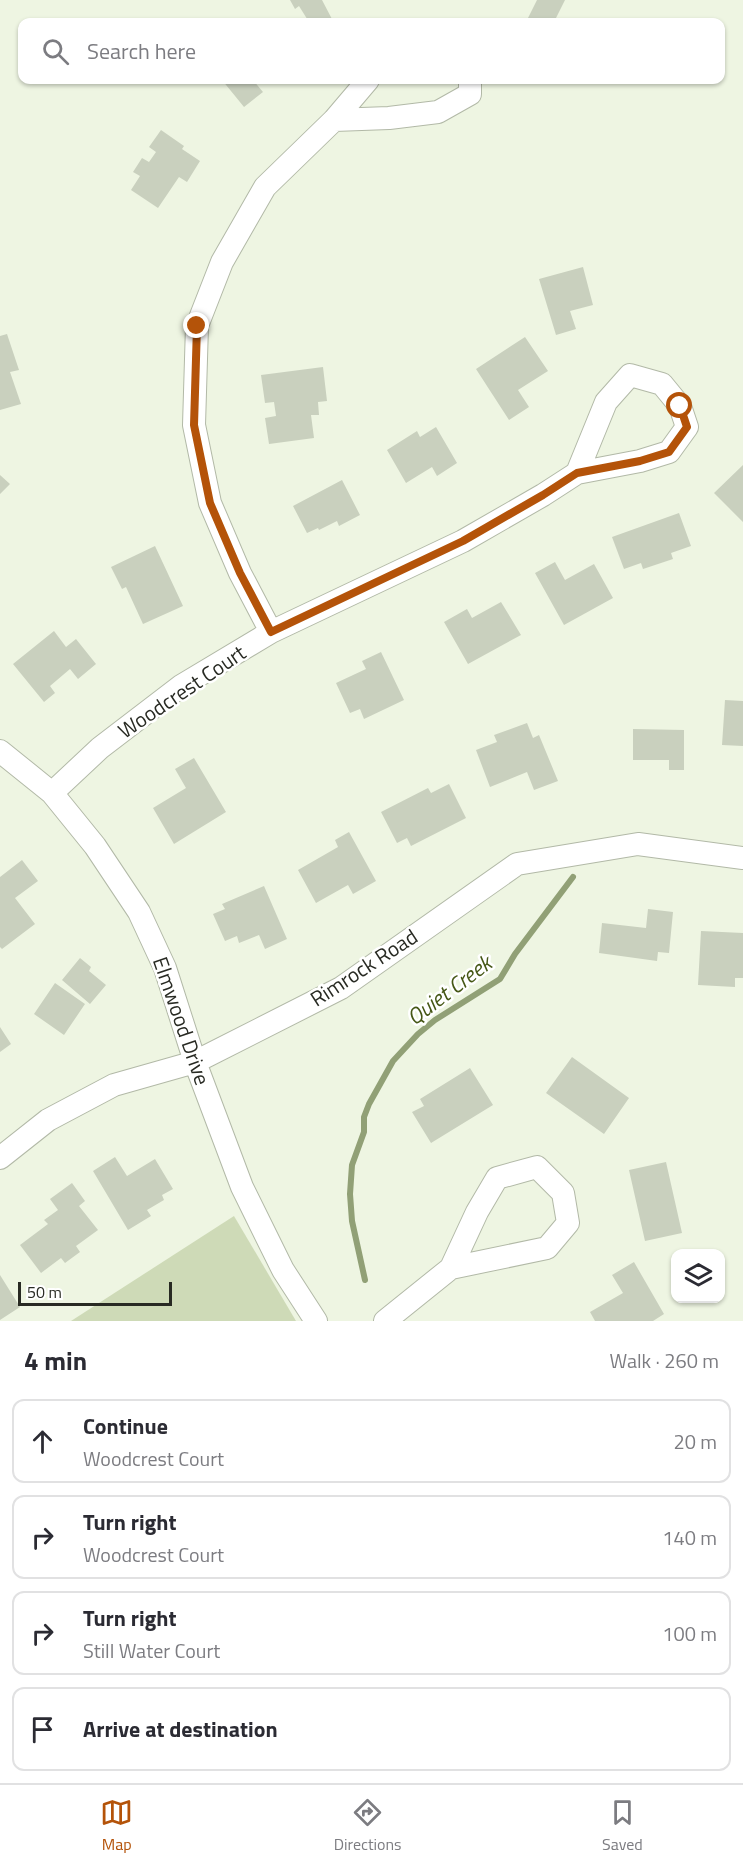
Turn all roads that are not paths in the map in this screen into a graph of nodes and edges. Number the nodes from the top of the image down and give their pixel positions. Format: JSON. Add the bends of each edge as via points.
{"nodes":[{"id":1,"x":365,"y":84,"type":"edge"},
{"id":2,"x":470,"y":84,"type":"edge"},
{"id":3,"x":334,"y":120,"type":"junction"},
{"id":4,"x":577,"y":473,"type":"junction"},
{"id":5,"x":271,"y":632,"type":"junction"},
{"id":6,"x":0,"y":751,"type":"edge"},
{"id":7,"x":52,"y":793,"type":"junction"},
{"id":8,"x":743,"y":858,"type":"edge"},
{"id":9,"x":195,"y":1062,"type":"junction"},
{"id":10,"x":0,"y":1158,"type":"edge"},
{"id":11,"x":451,"y":1268,"type":"junction"},
{"id":12,"x":316,"y":1321,"type":"edge"},
{"id":13,"x":385,"y":1321,"type":"edge"}],
"edges":[{"from":1,"to":3,"type":"street"},
{"from":2,"to":3,"type":"street","via":[[470,94],[438,112]]},
{"from":3,"to":5,"type":"street","via":[[265,187],[222,262],[197,326],[194,425],[210,503]]},
{"from":4,"to":4,"type":"street","name":"Woodcrest Court","via":[[669,452],[687,427],[680,406],[662,384],[630,375],[606,402]]},
{"from":4,"to":5,"type":"street","name":"Woodcrest Court","via":[[463,541]]},
{"from":5,"to":7,"type":"street","name":"Woodcrest Court","via":[[182,686],[100,748]]},
{"from":6,"to":7,"type":"street","name":"Elmwood Drive"},
{"from":7,"to":9,"type":"street","name":"Elmwood Drive","via":[[95,846],[139,912],[165,968]]},
{"from":8,"to":9,"type":"street","name":"Rimrock Road","via":[[638,844],[517,864],[341,988]]},
{"from":9,"to":10,"type":"street","name":"Rimrock Road","via":[[114,1085],[48,1120]]},
{"from":9,"to":12,"type":"street","name":"Elmwood Drive","via":[[242,1187],[283,1270]]},
{"from":11,"to":11,"type":"street","via":[[548,1248],[568,1223],[563,1193],[537,1167],[497,1178]]},
{"from":11,"to":13,"type":"street"}]}
